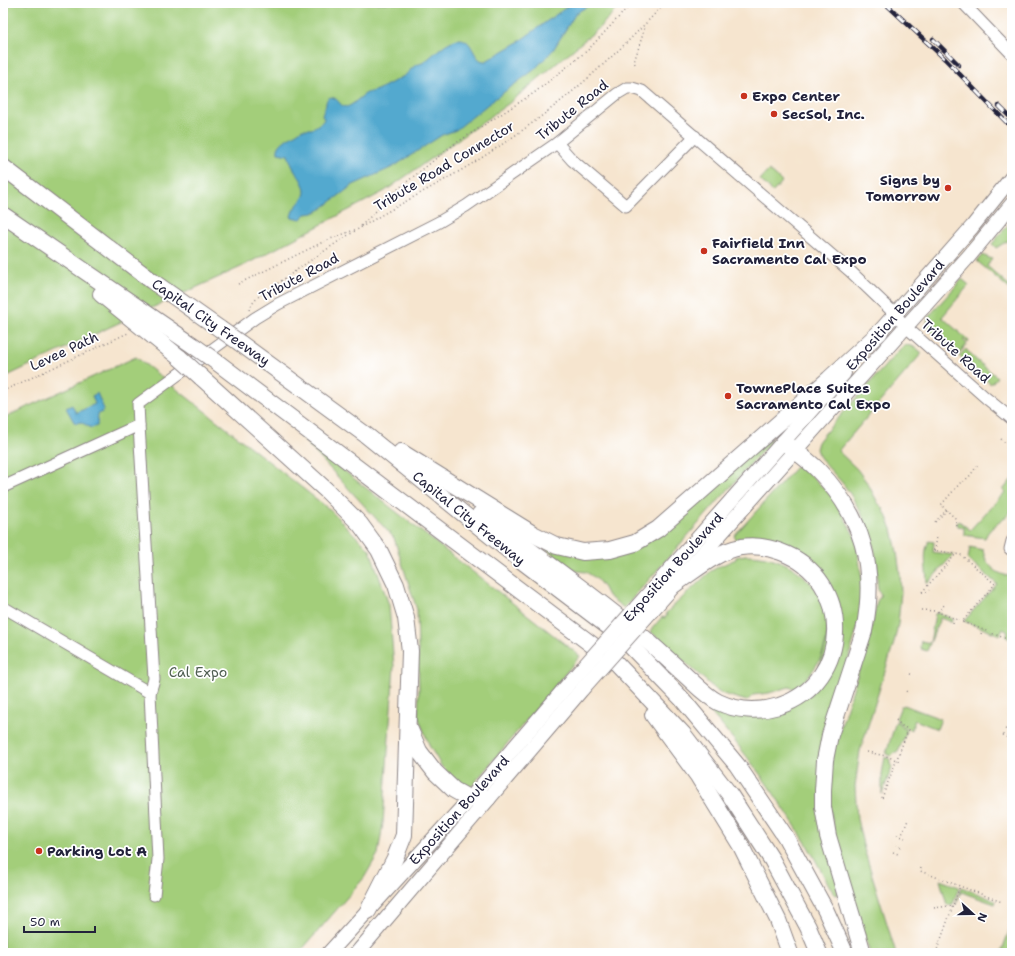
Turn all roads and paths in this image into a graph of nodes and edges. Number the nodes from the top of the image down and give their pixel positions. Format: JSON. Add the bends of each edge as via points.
{"nodes":[{"id":1,"x":632,"y":3,"type":"edge"},
{"id":2,"x":665,"y":3,"type":"edge"},
{"id":3,"x":962,"y":3,"type":"edge"},
{"id":4,"x":644,"y":26,"type":"junction"},
{"id":5,"x":1012,"y":54,"type":"edge"},
{"id":6,"x":635,"y":64,"type":"dead end"},
{"id":7,"x":695,"y":136,"type":"junction"},
{"id":8,"x":557,"y":143,"type":"junction"},
{"id":9,"x":3,"y":167,"type":"edge"},
{"id":10,"x":1012,"y":177,"type":"edge"},
{"id":11,"x":1012,"y":204,"type":"edge"},
{"id":12,"x":6,"y":217,"type":"edge"},
{"id":13,"x":360,"y":228,"type":"junction"},
{"id":14,"x":238,"y":284,"type":"dead end"},
{"id":15,"x":895,"y":314,"type":"junction"},
{"id":16,"x":255,"y":318,"type":"junction"},
{"id":17,"x":906,"y":327,"type":"junction"},
{"id":18,"x":134,"y":330,"type":"dead end"},
{"id":19,"x":880,"y":332,"type":"junction"},
{"id":20,"x":182,"y":364,"type":"junction"},
{"id":21,"x":3,"y":391,"type":"edge"},
{"id":22,"x":334,"y":410,"type":"junction"},
{"id":23,"x":1012,"y":419,"type":"edge"},
{"id":24,"x":139,"y":425,"type":"junction"},
{"id":25,"x":366,"y":435,"type":"junction"},
{"id":26,"x":1001,"y":439,"type":"dead end"},
{"id":27,"x":790,"y":447,"type":"junction"},
{"id":28,"x":1012,"y":449,"type":"edge"},
{"id":29,"x":979,"y":464,"type":"dead end"},
{"id":30,"x":3,"y":487,"type":"edge"},
{"id":31,"x":952,"y":492,"type":"junction"},
{"id":32,"x":956,"y":496,"type":"dead end"},
{"id":33,"x":947,"y":510,"type":"junction"},
{"id":34,"x":935,"y":522,"type":"dead end"},
{"id":35,"x":957,"y":526,"type":"dead end"},
{"id":36,"x":937,"y":536,"type":"dead end"},
{"id":37,"x":956,"y":554,"type":"junction"},
{"id":38,"x":972,"y":564,"type":"junction"},
{"id":39,"x":970,"y":566,"type":"dead end"},
{"id":40,"x":981,"y":572,"type":"junction"},
{"id":41,"x":979,"y":574,"type":"dead end"},
{"id":42,"x":675,"y":584,"type":"junction"},
{"id":43,"x":929,"y":590,"type":"dead end"},
{"id":44,"x":945,"y":604,"type":"dead end"},
{"id":45,"x":3,"y":607,"type":"edge"},
{"id":46,"x":921,"y":610,"type":"dead end"},
{"id":47,"x":938,"y":612,"type":"junction"},
{"id":48,"x":641,"y":613,"type":"junction"},
{"id":49,"x":960,"y":617,"type":"dead end"},
{"id":50,"x":954,"y":619,"type":"junction"},
{"id":51,"x":958,"y":620,"type":"junction"},
{"id":52,"x":962,"y":622,"type":"junction"},
{"id":53,"x":953,"y":623,"type":"dead end"},
{"id":54,"x":983,"y":630,"type":"junction"},
{"id":55,"x":981,"y":634,"type":"dead end"},
{"id":56,"x":1012,"y":640,"type":"edge"},
{"id":57,"x":1010,"y":645,"type":"dead end"},
{"id":58,"x":615,"y":662,"type":"junction"},
{"id":59,"x":578,"y":684,"type":"junction"},
{"id":60,"x":150,"y":693,"type":"junction"},
{"id":61,"x":896,"y":720,"type":"dead end"},
{"id":62,"x":408,"y":726,"type":"junction"},
{"id":63,"x":1005,"y":729,"type":"dead end"},
{"id":64,"x":1009,"y":731,"type":"dead end"},
{"id":65,"x":1003,"y":735,"type":"dead end"},
{"id":66,"x":1007,"y":737,"type":"dead end"},
{"id":67,"x":867,"y":752,"type":"dead end"},
{"id":68,"x":898,"y":760,"type":"junction"},
{"id":69,"x":488,"y":798,"type":"junction"},
{"id":70,"x":882,"y":798,"type":"dead end"},
{"id":71,"x":470,"y":799,"type":"junction"},
{"id":72,"x":908,"y":820,"type":"dead end"},
{"id":73,"x":905,"y":829,"type":"junction"},
{"id":74,"x":908,"y":830,"type":"dead end"},
{"id":75,"x":897,"y":835,"type":"dead end"},
{"id":76,"x":902,"y":837,"type":"junction"},
{"id":77,"x":905,"y":838,"type":"dead end"},
{"id":78,"x":896,"y":845,"type":"dead end"},
{"id":79,"x":901,"y":847,"type":"dead end"},
{"id":80,"x":893,"y":852,"type":"dead end"},
{"id":81,"x":898,"y":854,"type":"dead end"},
{"id":82,"x":921,"y":868,"type":"dead end"},
{"id":83,"x":960,"y":886,"type":"junction"},
{"id":84,"x":979,"y":890,"type":"dead end"},
{"id":85,"x":978,"y":893,"type":"junction"},
{"id":86,"x":154,"y":895,"type":"dead end"},
{"id":87,"x":1002,"y":902,"type":"dead end"},
{"id":88,"x":955,"y":905,"type":"junction"},
{"id":89,"x":934,"y":908,"type":"dead end"},
{"id":90,"x":368,"y":912,"type":"junction"},
{"id":91,"x":329,"y":953,"type":"edge"},
{"id":92,"x":357,"y":953,"type":"edge"},
{"id":93,"x":790,"y":953,"type":"edge"},
{"id":94,"x":820,"y":953,"type":"edge"},
{"id":95,"x":845,"y":953,"type":"edge"},
{"id":96,"x":863,"y":953,"type":"edge"},
{"id":97,"x":936,"y":953,"type":"edge"}],
"edges":[{"from":1,"to":13,"type":"path","via":[[588,50],[534,93],[453,145],[398,189]]},
{"from":2,"to":4,"type":"path","name":"Tribute Road Connector"},
{"from":3,"to":5,"type":"street"},
{"from":4,"to":6,"type":"path"},
{"from":4,"to":13,"type":"path","name":"Tribute Road Connector","via":[[582,83],[520,132],[444,180]]},
{"from":7,"to":8,"type":"street","name":"Tribute Road","via":[[648,95],[627,88]]},
{"from":7,"to":8,"type":"street","via":[[626,206],[572,160]]},
{"from":7,"to":15,"type":"street","name":"Tribute Road","via":[[850,271]]},
{"from":8,"to":16,"type":"street","name":"Tribute Road","via":[[466,206]]},
{"from":9,"to":22,"type":"highway","name":"Capital City Freeway","bridge":true,"via":[[152,281]]},
{"from":10,"to":15,"type":"main road","name":"Exposition Boulevard","via":[[972,227]]},
{"from":11,"to":17,"type":"main road","name":"Exposition Boulevard"},
{"from":12,"to":20,"type":"highway"},
{"from":12,"to":58,"type":"highway","name":"Capital City Freeway","bridge":true,"via":[[218,363]]},
{"from":13,"to":14,"type":"path","via":[[326,241]]},
{"from":13,"to":16,"type":"path","name":"Tribute Road Connector","via":[[258,297],[249,311]]},
{"from":15,"to":17,"type":"street","name":"Tribute Road"},
{"from":15,"to":19,"type":"main road","name":"Exposition Boulevard"},
{"from":16,"to":20,"type":"street","name":"Tribute Road"},
{"from":17,"to":23,"type":"street","name":"Tribute Road"},
{"from":17,"to":27,"type":"main road","name":"Exposition Boulevard"},
{"from":18,"to":21,"type":"path","name":"Levee Path"},
{"from":19,"to":22,"type":"highway","via":[[658,529],[635,543],[610,550],[583,552],[557,546],[533,534]]},
{"from":19,"to":27,"type":"main road","name":"Exposition Boulevard"},
{"from":20,"to":24,"type":"street","name":"Tribute Road","via":[[138,404]]},
{"from":20,"to":62,"type":"highway","bridge":true,"via":[[200,377],[340,502],[360,524],[378,550],[396,585],[409,634]]},
{"from":22,"to":25,"type":"highway","name":"Capital City Freeway"},
{"from":24,"to":30,"type":"street"},
{"from":24,"to":60,"type":"street","via":[[154,679]]},
{"from":25,"to":42,"type":"highway","via":[[437,482],[594,597],[718,702],[752,710],[778,706],[803,694],[813,685],[828,663],[836,626],[830,599],[817,576],[789,554],[766,547],[741,547],[715,556]]},
{"from":25,"to":95,"type":"highway","name":"Capital City Freeway","via":[[622,638],[682,699],[736,765],[785,836],[826,911]]},
{"from":26,"to":28,"type":"path"},
{"from":27,"to":42,"type":"main road","name":"Exposition Boulevard"},
{"from":27,"to":48,"type":"main road","name":"Exposition Boulevard"},
{"from":27,"to":96,"type":"highway","via":[[817,469],[848,510],[862,542],[869,573],[869,602],[865,624],[830,735],[823,790],[828,836]]},
{"from":29,"to":31,"type":"path","via":[[976,470]]},
{"from":31,"to":32,"type":"path"},
{"from":31,"to":33,"type":"path","via":[[941,505]]},
{"from":33,"to":34,"type":"path"},
{"from":33,"to":35,"type":"path","via":[[955,518]]},
{"from":36,"to":37,"type":"path","via":[[934,550]]},
{"from":37,"to":38,"type":"path"},
{"from":37,"to":43,"type":"path","via":[[922,592]]},
{"from":38,"to":39,"type":"path"},
{"from":38,"to":40,"type":"path"},
{"from":40,"to":41,"type":"path"},
{"from":40,"to":52,"type":"path","via":[[995,584]]},
{"from":42,"to":48,"type":"main road","name":"Exposition Boulevard"},
{"from":44,"to":47,"type":"path"},
{"from":45,"to":60,"type":"street"},
{"from":46,"to":47,"type":"path"},
{"from":47,"to":50,"type":"path"},
{"from":48,"to":59,"type":"main road","name":"Exposition Boulevard","bridge":true},
{"from":49,"to":51,"type":"path"},
{"from":50,"to":51,"type":"path"},
{"from":50,"to":53,"type":"path"},
{"from":51,"to":52,"type":"path"},
{"from":52,"to":54,"type":"path"},
{"from":54,"to":55,"type":"path"},
{"from":54,"to":56,"type":"path"},
{"from":56,"to":57,"type":"path"},
{"from":58,"to":93,"type":"highway","via":[[698,776],[741,846],[778,920]]},
{"from":58,"to":94,"type":"highway","name":"Capital City Freeway","via":[[683,734],[730,795],[772,860]]},
{"from":59,"to":69,"type":"main road","name":"Exposition Boulevard"},
{"from":59,"to":71,"type":"main road","name":"Exposition Boulevard"},
{"from":60,"to":86,"type":"street","via":[[158,859]]},
{"from":61,"to":68,"type":"path","via":[[909,730]]},
{"from":62,"to":71,"type":"highway","via":[[419,751],[434,772],[454,790]]},
{"from":62,"to":90,"type":"highway","via":[[404,835]]},
{"from":63,"to":64,"type":"path"},
{"from":65,"to":66,"type":"path"},
{"from":67,"to":68,"type":"path"},
{"from":68,"to":70,"type":"path"},
{"from":69,"to":71,"type":"highway"},
{"from":69,"to":92,"type":"main road","name":"Exposition Boulevard"},
{"from":71,"to":90,"type":"main road","name":"Exposition Boulevard"},
{"from":72,"to":73,"type":"path"},
{"from":73,"to":74,"type":"path"},
{"from":73,"to":76,"type":"path"},
{"from":75,"to":76,"type":"path"},
{"from":76,"to":77,"type":"path"},
{"from":78,"to":79,"type":"path"},
{"from":80,"to":81,"type":"path"},
{"from":82,"to":83,"type":"path","via":[[920,870]]},
{"from":83,"to":85,"type":"path"},
{"from":83,"to":88,"type":"path"},
{"from":84,"to":85,"type":"path"},
{"from":85,"to":87,"type":"path"},
{"from":88,"to":89,"type":"path"},
{"from":88,"to":97,"type":"path"},
{"from":90,"to":91,"type":"main road","name":"Exposition Boulevard"}]}
